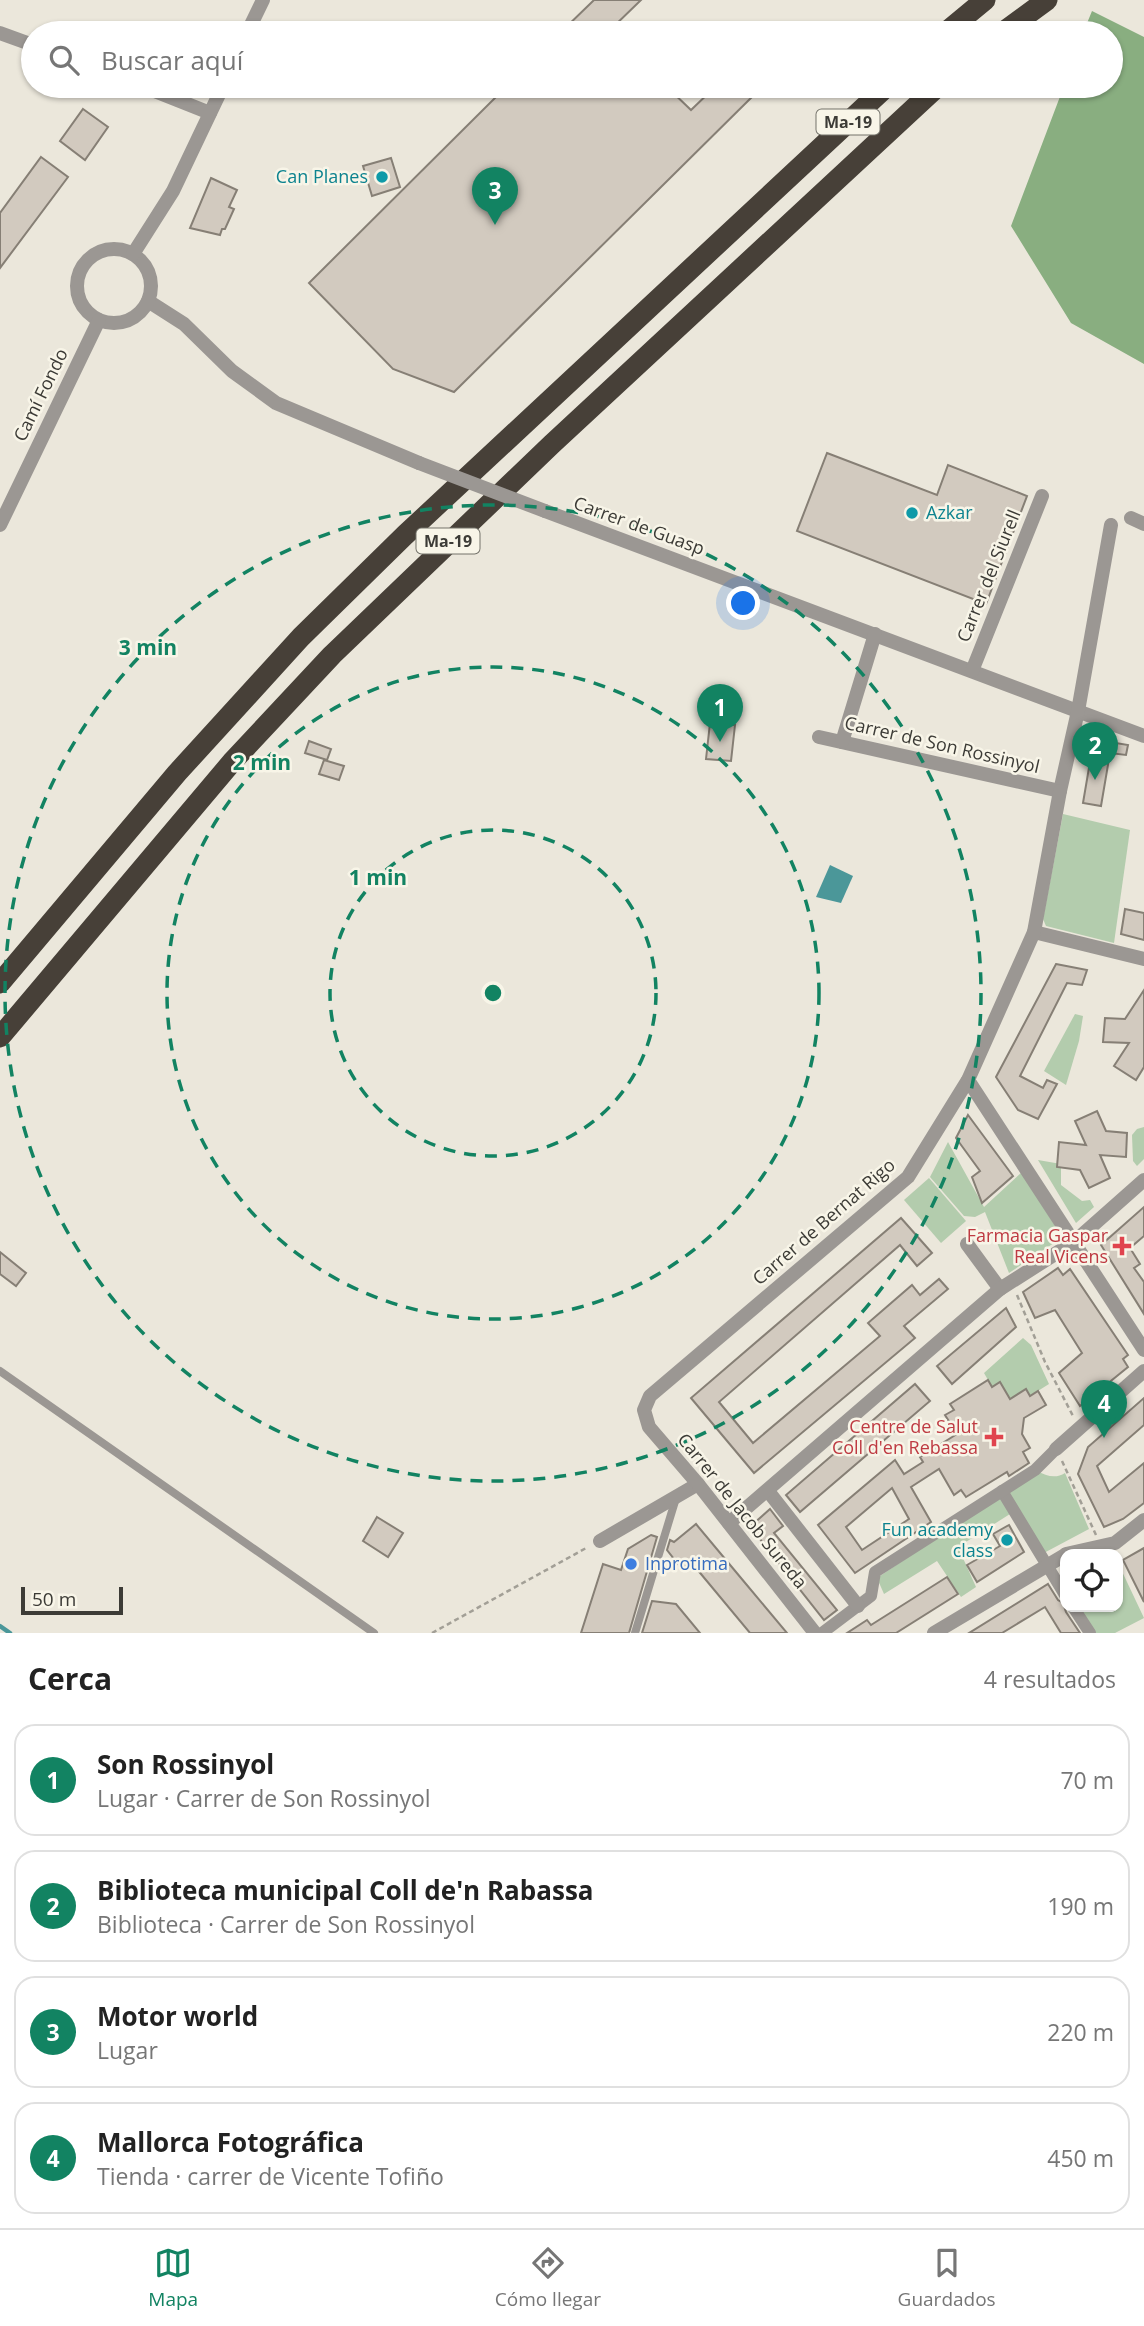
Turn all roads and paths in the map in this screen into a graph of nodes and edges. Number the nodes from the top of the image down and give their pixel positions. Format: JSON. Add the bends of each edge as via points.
{"nodes":[{"id":1,"x":263,"y":0,"type":"edge"},
{"id":2,"x":985,"y":0,"type":"edge"},
{"id":3,"x":1047,"y":0,"type":"edge"},
{"id":4,"x":253,"y":21,"type":"edge"},
{"id":5,"x":960,"y":21,"type":"edge"},
{"id":6,"x":1018,"y":21,"type":"edge"},
{"id":7,"x":0,"y":33,"type":"edge"},
{"id":8,"x":21,"y":41,"type":"edge"},
{"id":9,"x":172,"y":98,"type":"edge"},
{"id":10,"x":217,"y":98,"type":"edge"},
{"id":11,"x":874,"y":98,"type":"edge"},
{"id":12,"x":926,"y":98,"type":"edge"},
{"id":13,"x":210,"y":113,"type":"junction"},
{"id":14,"x":134,"y":254,"type":"junction"},
{"id":15,"x":148,"y":301,"type":"junction"},
{"id":16,"x":99,"y":320,"type":"junction"},
{"id":17,"x":1042,"y":496,"type":"dead end"},
{"id":18,"x":0,"y":525,"type":"edge"},
{"id":19,"x":1111,"y":525,"type":"dead end"},
{"id":20,"x":874,"y":634,"type":"junction"},
{"id":21,"x":972,"y":671,"type":"junction"},
{"id":22,"x":1078,"y":711,"type":"junction"},
{"id":23,"x":1144,"y":736,"type":"edge"},
{"id":24,"x":819,"y":737,"type":"dead end"},
{"id":25,"x":842,"y":742,"type":"junction"},
{"id":26,"x":1060,"y":791,"type":"junction"},
{"id":27,"x":1034,"y":932,"type":"junction"},
{"id":28,"x":1144,"y":959,"type":"edge"},
{"id":29,"x":0,"y":983,"type":"edge"},
{"id":30,"x":0,"y":1037,"type":"edge"},
{"id":31,"x":968,"y":1080,"type":"junction"},
{"id":32,"x":1144,"y":1180,"type":"edge"},
{"id":33,"x":1074,"y":1242,"type":"junction"},
{"id":34,"x":967,"y":1244,"type":"dead end"},
{"id":35,"x":1006,"y":1285,"type":"junction"},
{"id":36,"x":1144,"y":1350,"type":"edge"},
{"id":37,"x":0,"y":1371,"type":"edge"},
{"id":38,"x":1144,"y":1371,"type":"edge"},
{"id":39,"x":644,"y":1410,"type":"joint"},
{"id":40,"x":1079,"y":1427,"type":"junction"},
{"id":41,"x":1056,"y":1449,"type":"junction"},
{"id":42,"x":698,"y":1484,"type":"junction"},
{"id":43,"x":768,"y":1491,"type":"junction"},
{"id":44,"x":1002,"y":1491,"type":"junction"},
{"id":45,"x":677,"y":1496,"type":"junction"},
{"id":46,"x":1144,"y":1520,"type":"edge"},
{"id":47,"x":729,"y":1524,"type":"junction"},
{"id":48,"x":600,"y":1541,"type":"joint"},
{"id":49,"x":1101,"y":1546,"type":"junction"},
{"id":50,"x":1088,"y":1549,"type":"edge"},
{"id":51,"x":1060,"y":1557,"type":"edge"},
{"id":52,"x":1045,"y":1565,"type":"junction"},
{"id":53,"x":1060,"y":1588,"type":"edge"},
{"id":54,"x":858,"y":1606,"type":"junction"},
{"id":55,"x":1076,"y":1612,"type":"edge"},
{"id":56,"x":374,"y":1633,"type":"edge"},
{"id":57,"x":432,"y":1633,"type":"edge"},
{"id":58,"x":635,"y":1633,"type":"edge"},
{"id":59,"x":816,"y":1633,"type":"edge"},
{"id":60,"x":822,"y":1633,"type":"edge"},
{"id":61,"x":934,"y":1633,"type":"edge"},
{"id":62,"x":1090,"y":1633,"type":"edge"}],
"edges":[{"from":1,"to":4,"type":"street"},
{"from":2,"to":5,"type":"highway"},
{"from":3,"to":6,"type":"highway"},
{"from":7,"to":8,"type":"street"},
{"from":9,"to":13,"type":"street"},
{"from":10,"to":13,"type":"street"},
{"from":11,"to":29,"type":"highway","number":"Ma-19","via":[[310,628],[177,773]]},
{"from":12,"to":30,"type":"highway","number":"Ma-19","via":[[340,646],[232,762]]},
{"from":13,"to":14,"type":"street","via":[[173,191]]},
{"from":14,"to":15,"type":"street","via":[[151,280]]},
{"from":14,"to":16,"type":"street","via":[[102,251],[79,273],[78,295],[89,314]]},
{"from":15,"to":16,"type":"street","via":[[122,323]]},
{"from":15,"to":20,"type":"street","name":"Carrer de Guasp","bridge":true,"via":[[184,324],[232,371],[276,403],[545,512]]},
{"from":16,"to":18,"type":"street","name":"Camí Fondo"},
{"from":17,"to":21,"type":"street","name":"Carrer del Siurell"},
{"from":19,"to":22,"type":"street","name":"Carrer de Son Rossinyol"},
{"from":20,"to":21,"type":"street","name":"Carrer de Guasp"},
{"from":20,"to":25,"type":"street"},
{"from":21,"to":22,"type":"street","name":"Carrer de Guasp"},
{"from":22,"to":23,"type":"street","name":"Carrer de Guasp"},
{"from":22,"to":26,"type":"street","name":"Carrer de Son Rossinyol"},
{"from":24,"to":25,"type":"street","name":"Carrer de Son Rossinyol"},
{"from":25,"to":26,"type":"street","name":"Carrer de Son Rossinyol"},
{"from":26,"to":27,"type":"street","name":"Carrer de Bernat Rigo"},
{"from":27,"to":28,"type":"street"},
{"from":27,"to":31,"type":"street","name":"Carrer de Bernat Rigo"},
{"from":31,"to":33,"type":"street"},
{"from":31,"to":39,"type":"street","name":"Carrer de Bernat Rigo","via":[[908,1177],[650,1396]]},
{"from":32,"to":33,"type":"street"},
{"from":33,"to":35,"type":"street"},
{"from":33,"to":36,"type":"street"},
{"from":34,"to":35,"type":"street"},
{"from":35,"to":40,"type":"path"},
{"from":35,"to":43,"type":"street"},
{"from":37,"to":56,"type":"lane"},
{"from":38,"to":40,"type":"street"},
{"from":39,"to":42,"type":"street","name":"Carrer de Jacob Sureda","via":[[649,1427]]},
{"from":40,"to":41,"type":"street"},
{"from":41,"to":44,"type":"street","via":[[1035,1470]]},
{"from":41,"to":49,"type":"path"},
{"from":42,"to":45,"type":"street"},
{"from":42,"to":47,"type":"street","name":"Carrer de Jacob Sureda"},
{"from":43,"to":47,"type":"street"},
{"from":43,"to":54,"type":"street"},
{"from":44,"to":52,"type":"street"},
{"from":44,"to":54,"type":"street","via":[[875,1572],[871,1596]]},
{"from":45,"to":48,"type":"street"},
{"from":45,"to":58,"type":"lane"},
{"from":46,"to":49,"type":"street","via":[[1115,1543]]},
{"from":47,"to":59,"type":"street","name":"Carrer de Jacob Sureda"},
{"from":48,"to":57,"type":"path"},
{"from":49,"to":50,"type":"street"},
{"from":51,"to":52,"type":"street"},
{"from":52,"to":53,"type":"street"},
{"from":52,"to":61,"type":"street"},
{"from":54,"to":60,"type":"street"},
{"from":55,"to":62,"type":"street"}]}
